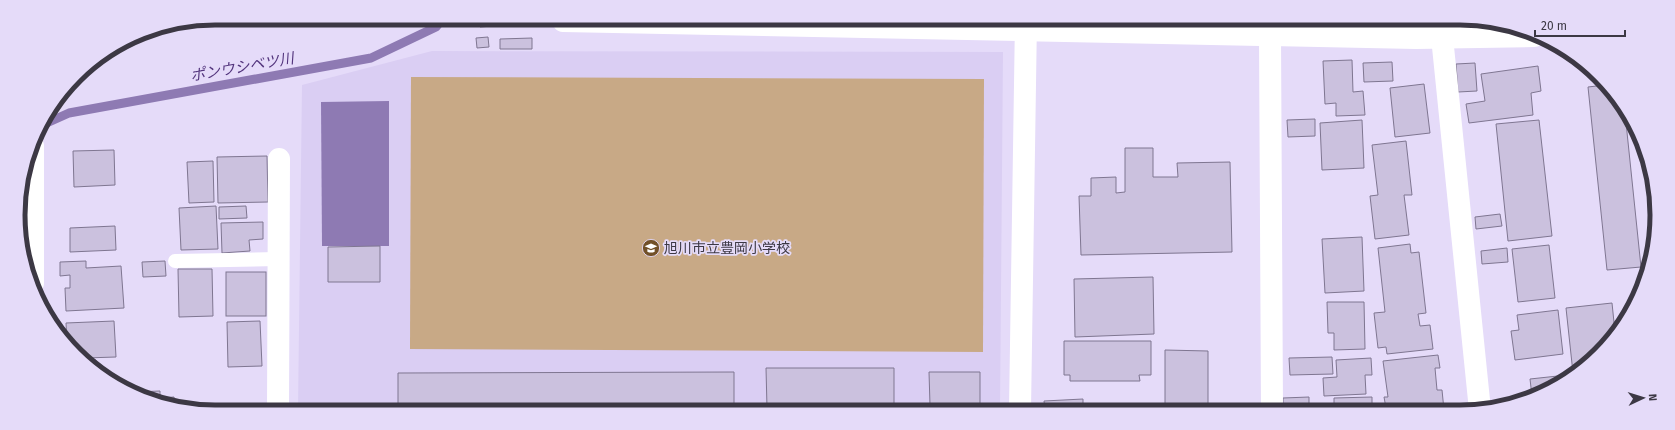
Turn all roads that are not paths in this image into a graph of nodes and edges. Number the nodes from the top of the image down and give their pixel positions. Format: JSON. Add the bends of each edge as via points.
{"nodes":[{"id":1,"x":1026,"y":25,"type":"edge"},
{"id":2,"x":1414,"y":29,"type":"edge"},
{"id":3,"x":1270,"y":36,"type":"junction"},
{"id":4,"x":1524,"y":36,"type":"edge"},
{"id":5,"x":1442,"y":37,"type":"junction"},
{"id":6,"x":279,"y":159,"type":"dead end"},
{"id":7,"x":33,"y":160,"type":"edge"},
{"id":8,"x":278,"y":259,"type":"junction"},
{"id":9,"x":175,"y":261,"type":"dead end"},
{"id":10,"x":33,"y":270,"type":"edge"},
{"id":11,"x":1479,"y":404,"type":"edge"},
{"id":12,"x":278,"y":405,"type":"edge"},
{"id":13,"x":1020,"y":405,"type":"edge"},
{"id":14,"x":1272,"y":405,"type":"edge"}],
"edges":[{"from":1,"to":3,"type":"street"},
{"from":1,"to":13,"type":"street"},
{"from":2,"to":3,"type":"street"},
{"from":2,"to":5,"type":"street"},
{"from":3,"to":14,"type":"street"},
{"from":4,"to":5,"type":"street"},
{"from":5,"to":11,"type":"street"},
{"from":6,"to":8,"type":"street"},
{"from":7,"to":10,"type":"street"},
{"from":8,"to":9,"type":"lane"},
{"from":8,"to":12,"type":"street"}]}
